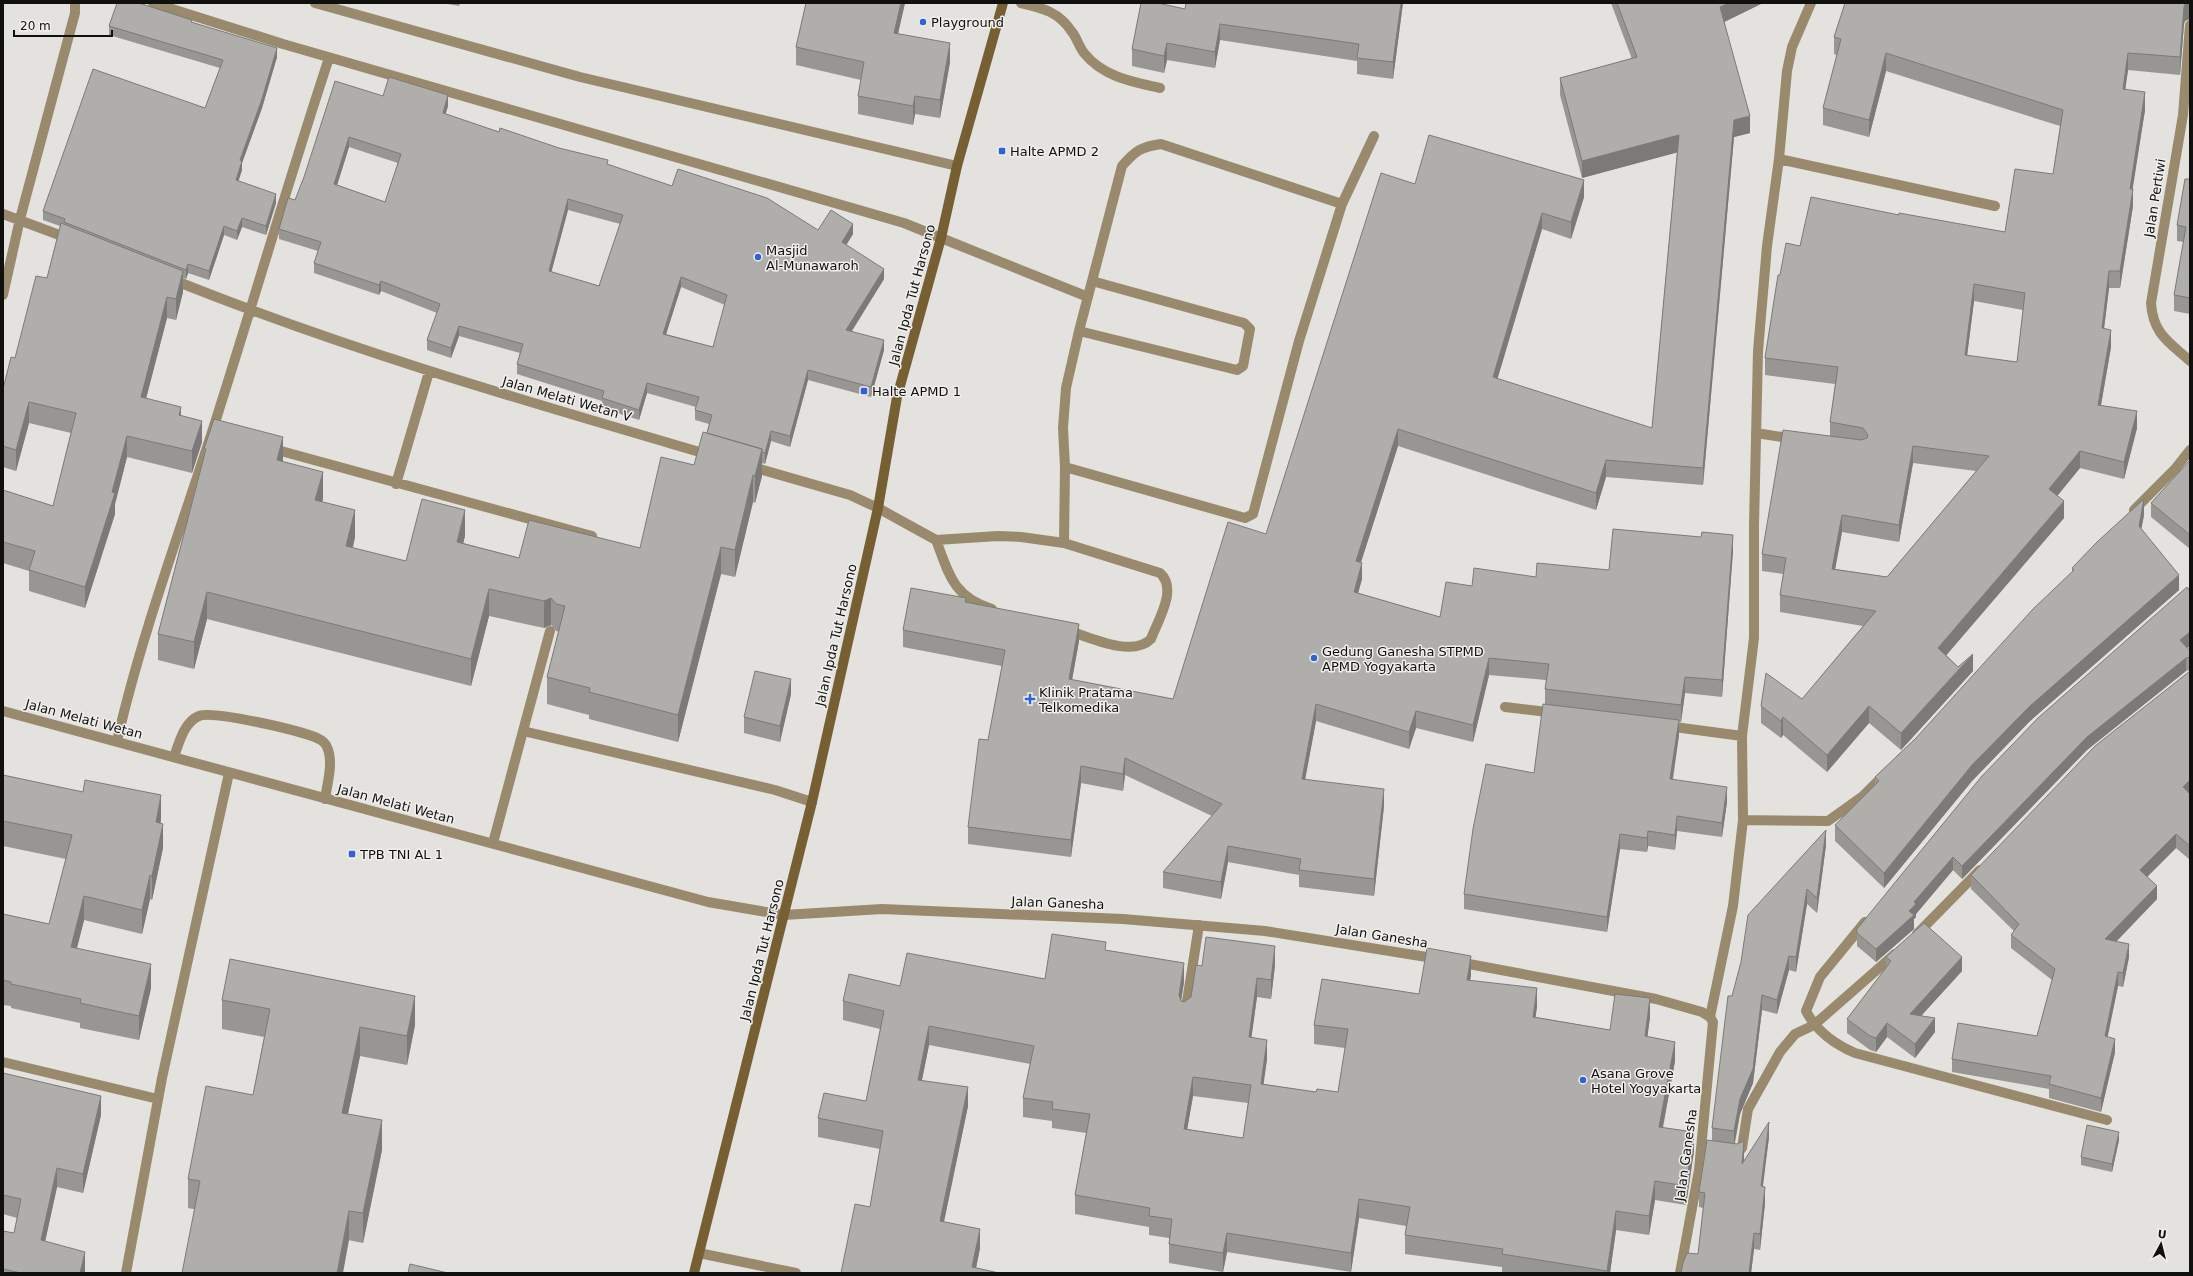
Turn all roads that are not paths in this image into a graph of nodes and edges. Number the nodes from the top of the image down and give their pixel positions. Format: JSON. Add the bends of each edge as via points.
{"nodes":[{"id":1,"x":75,"y":3,"type":"edge"},
{"id":2,"x":152,"y":3,"type":"edge"},
{"id":3,"x":315,"y":3,"type":"edge"},
{"id":4,"x":1003,"y":3,"type":"edge"},
{"id":5,"x":1021,"y":3,"type":"edge"},
{"id":6,"x":1811,"y":3,"type":"edge"},
{"id":7,"x":2190,"y":25,"type":"edge"},
{"id":8,"x":329,"y":58,"type":"junction"},
{"id":9,"x":1160,"y":88,"type":"dead end"},
{"id":10,"x":2186,"y":115,"type":"edge"},
{"id":11,"x":1374,"y":136,"type":"dead end"},
{"id":12,"x":1780,"y":159,"type":"junction"},
{"id":13,"x":957,"y":166,"type":"junction"},
{"id":14,"x":1342,"y":204,"type":"junction"},
{"id":15,"x":1995,"y":206,"type":"dead end"},
{"id":16,"x":3,"y":214,"type":"edge"},
{"id":17,"x":20,"y":219,"type":"junction"},
{"id":18,"x":941,"y":238,"type":"junction"},
{"id":19,"x":79,"y":243,"type":"edge"},
{"id":20,"x":160,"y":275,"type":"edge"},
{"id":21,"x":1092,"y":281,"type":"junction"},
{"id":22,"x":3,"y":295,"type":"edge"},
{"id":23,"x":1088,"y":297,"type":"junction"},
{"id":24,"x":249,"y":311,"type":"junction"},
{"id":25,"x":1079,"y":331,"type":"junction"},
{"id":26,"x":2190,"y":361,"type":"edge"},
{"id":27,"x":429,"y":372,"type":"junction"},
{"id":28,"x":1756,"y":433,"type":"junction"},
{"id":29,"x":1809,"y":442,"type":"edge"},
{"id":30,"x":258,"y":444,"type":"edge"},
{"id":31,"x":2190,"y":450,"type":"edge"},
{"id":32,"x":724,"y":459,"type":"edge"},
{"id":33,"x":738,"y":463,"type":"edge"},
{"id":34,"x":1065,"y":467,"type":"junction"},
{"id":35,"x":396,"y":484,"type":"junction"},
{"id":36,"x":878,"y":508,"type":"junction"},
{"id":37,"x":2126,"y":518,"type":"edge"},
{"id":38,"x":604,"y":540,"type":"edge"},
{"id":39,"x":936,"y":540,"type":"junction"},
{"id":40,"x":1064,"y":543,"type":"junction"},
{"id":41,"x":1004,"y":612,"type":"edge"},
{"id":42,"x":1058,"y":628,"type":"edge"},
{"id":43,"x":550,"y":631,"type":"dead end"},
{"id":44,"x":1505,"y":706,"type":"dead end"},
{"id":45,"x":3,"y":711,"type":"edge"},
{"id":46,"x":1568,"y":714,"type":"edge"},
{"id":47,"x":1655,"y":725,"type":"edge"},
{"id":48,"x":523,"y":731,"type":"junction"},
{"id":49,"x":1742,"y":736,"type":"junction"},
{"id":50,"x":117,"y":741,"type":"junction"},
{"id":51,"x":174,"y":756,"type":"junction"},
{"id":52,"x":1890,"y":770,"type":"edge"},
{"id":53,"x":229,"y":773,"type":"junction"},
{"id":54,"x":325,"y":799,"type":"junction"},
{"id":55,"x":812,"y":802,"type":"junction"},
{"id":56,"x":1743,"y":820,"type":"junction"},
{"id":57,"x":493,"y":843,"type":"junction"},
{"id":58,"x":1987,"y":863,"type":"edge"},
{"id":59,"x":1874,"y":911,"type":"edge"},
{"id":60,"x":784,"y":915,"type":"junction"},
{"id":61,"x":1199,"y":925,"type":"junction"},
{"id":62,"x":1185,"y":1015,"type":"edge"},
{"id":63,"x":1710,"y":1016,"type":"junction"},
{"id":64,"x":1814,"y":1026,"type":"junction"},
{"id":65,"x":3,"y":1062,"type":"edge"},
{"id":66,"x":158,"y":1099,"type":"junction"},
{"id":67,"x":2107,"y":1120,"type":"dead end"},
{"id":68,"x":1731,"y":1152,"type":"edge"},
{"id":69,"x":699,"y":1253,"type":"junction"},
{"id":70,"x":126,"y":1273,"type":"edge"},
{"id":71,"x":694,"y":1273,"type":"edge"},
{"id":72,"x":796,"y":1273,"type":"edge"},
{"id":73,"x":1680,"y":1273,"type":"edge"}],
"edges":[{"from":1,"to":17,"type":"street","via":[[75,13]]},
{"from":2,"to":8,"type":"street"},
{"from":3,"to":13,"type":"street","via":[[580,76]]},
{"from":4,"to":13,"type":"main road","name":"Jalan Ipda Tut Harsono"},
{"from":5,"to":9,"type":"street","via":[[1052,11],[1061,17],[1085,54],[1108,73],[1125,81]]},
{"from":6,"to":12,"type":"street","via":[[1792,47],[1787,71]]},
{"from":7,"to":10,"type":"street","name":"Jalan Pertiwi"},
{"from":8,"to":18,"type":"street","via":[[896,221]]},
{"from":8,"to":24,"type":"street"},
{"from":10,"to":26,"type":"street","name":"Jalan Pertiwi","via":[[2151,303],[2158,331]]},
{"from":11,"to":14,"type":"street"},
{"from":12,"to":15,"type":"street"},
{"from":12,"to":28,"type":"street","via":[[1767,246],[1758,343]]},
{"from":13,"to":18,"type":"main road","name":"Jalan Ipda Tut Harsono"},
{"from":14,"to":21,"type":"street","via":[[1161,144],[1146,146],[1134,151],[1122,166]]},
{"from":14,"to":34,"type":"street","via":[[1299,341],[1251,516],[1245,518]]},
{"from":16,"to":17,"type":"street"},
{"from":17,"to":19,"type":"street"},
{"from":17,"to":22,"type":"street"},
{"from":18,"to":23,"type":"street"},
{"from":18,"to":36,"type":"main road","name":"Jalan Ipda Tut Harsono","via":[[897,396]]},
{"from":20,"to":24,"type":"street","name":"Jalan Melati Wetan V"},
{"from":21,"to":23,"type":"street"},
{"from":21,"to":25,"type":"street","via":[[1244,323],[1250,329],[1243,366],[1237,370]]},
{"from":23,"to":25,"type":"street"},
{"from":24,"to":27,"type":"street","name":"Jalan Melati Wetan V"},
{"from":24,"to":50,"type":"street","via":[[216,432],[164,576]]},
{"from":25,"to":34,"type":"street","via":[[1066,388],[1062,428]]},
{"from":27,"to":32,"type":"street","name":"Jalan Melati Wetan V"},
{"from":27,"to":35,"type":"street"},
{"from":28,"to":29,"type":"street"},
{"from":28,"to":49,"type":"street","via":[[1754,638]]},
{"from":30,"to":35,"type":"street"},
{"from":31,"to":37,"type":"street","via":[[2175,469]]},
{"from":33,"to":36,"type":"street","via":[[850,495]]},
{"from":34,"to":40,"type":"street"},
{"from":35,"to":38,"type":"street"},
{"from":36,"to":39,"type":"street"},
{"from":36,"to":55,"type":"main road","name":"Jalan Ipda Tut Harsono"},
{"from":39,"to":40,"type":"street","via":[[1021,536]]},
{"from":39,"to":41,"type":"street","via":[[956,587],[966,598]]},
{"from":40,"to":42,"type":"street","via":[[1160,573],[1166,578],[1168,591],[1151,639],[1141,646],[1127,648]]},
{"from":43,"to":48,"type":"street"},
{"from":44,"to":46,"type":"street"},
{"from":45,"to":50,"type":"street","name":"Jalan Melati Wetan"},
{"from":47,"to":49,"type":"street"},
{"from":48,"to":55,"type":"street","via":[[775,790]]},
{"from":48,"to":57,"type":"street"},
{"from":49,"to":56,"type":"street"},
{"from":50,"to":51,"type":"street","name":"Jalan Melati Wetan"},
{"from":51,"to":53,"type":"street","name":"Jalan Melati Wetan"},
{"from":51,"to":54,"type":"street","via":[[184,731],[192,720],[200,715],[218,715],[303,733],[321,740],[327,747],[330,767]]},
{"from":52,"to":56,"type":"street","via":[[1863,796],[1828,821]]},
{"from":53,"to":54,"type":"street","name":"Jalan Melati Wetan"},
{"from":53,"to":66,"type":"street"},
{"from":54,"to":57,"type":"street","name":"Jalan Melati Wetan"},
{"from":55,"to":60,"type":"main road","name":"Jalan Ipda Tut Harsono"},
{"from":56,"to":63,"type":"street","via":[[1733,906]]},
{"from":57,"to":60,"type":"street","name":"Jalan Melati Wetan","via":[[708,902]]},
{"from":58,"to":64,"type":"street","via":[[1906,944]]},
{"from":59,"to":64,"type":"street","via":[[1820,977],[1806,1011]]},
{"from":60,"to":61,"type":"street","name":"Jalan Ganesha","via":[[882,909],[1123,919]]},
{"from":60,"to":69,"type":"main road","name":"Jalan Ipda Tut Harsono"},
{"from":61,"to":62,"type":"street"},
{"from":61,"to":63,"type":"street","name":"Jalan Ganesha","via":[[1265,931],[1593,985],[1691,1007]]},
{"from":63,"to":73,"type":"street","name":"Jalan Ganesha","via":[[1713,1022],[1706,1148]]},
{"from":64,"to":67,"type":"street","via":[[1837,1045],[1855,1054]]},
{"from":64,"to":68,"type":"street","via":[[1795,1034],[1780,1052],[1748,1109],[1740,1152]]},
{"from":65,"to":66,"type":"street"},
{"from":66,"to":70,"type":"street"},
{"from":69,"to":71,"type":"main road","name":"Jalan Ipda Tut Harsono"},
{"from":69,"to":72,"type":"street"}]}
